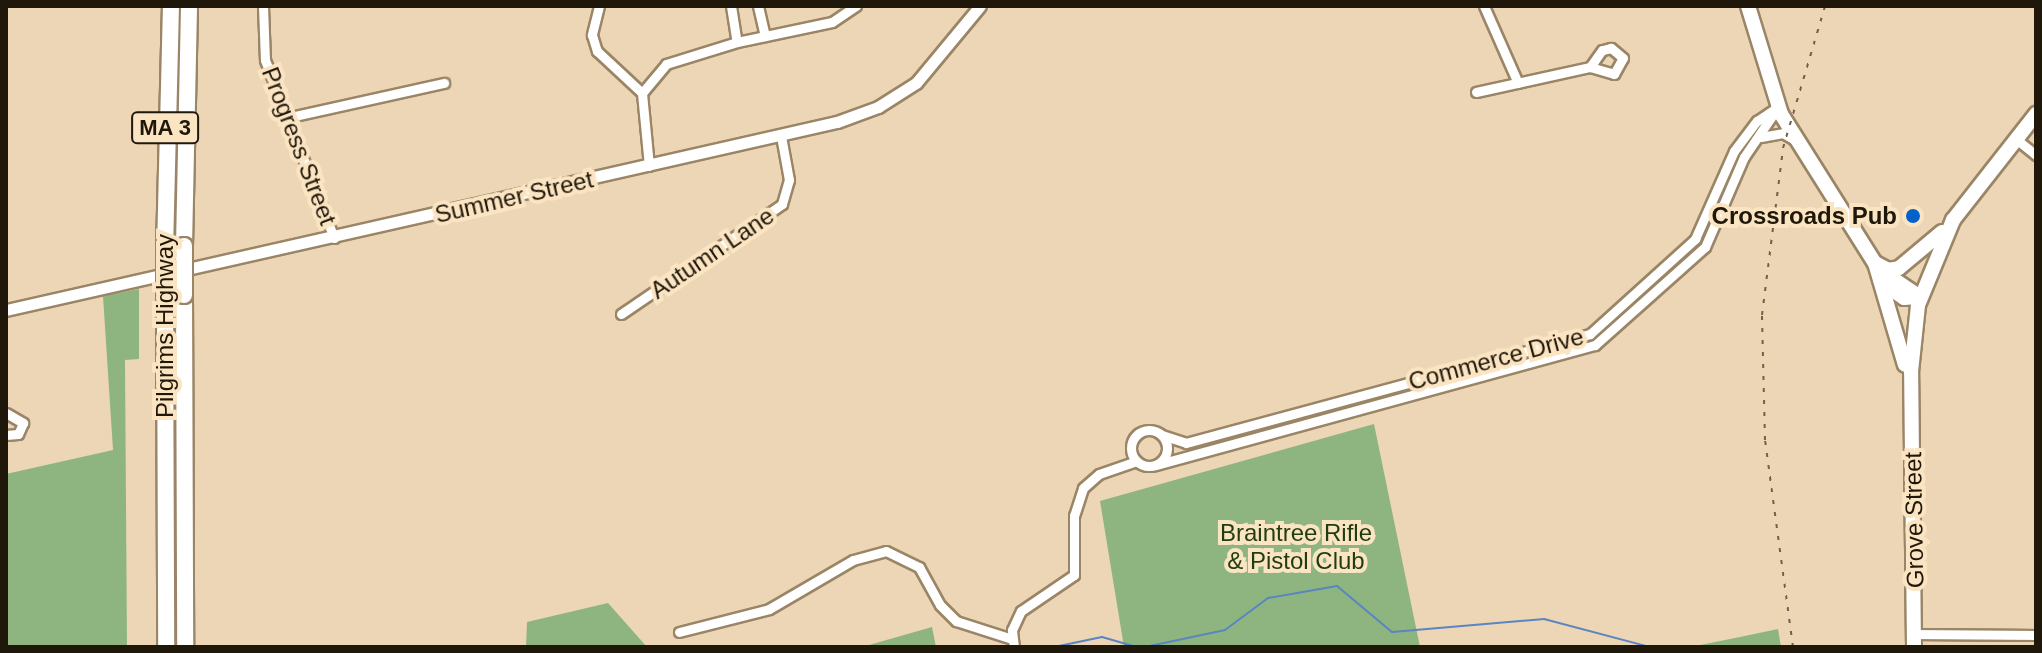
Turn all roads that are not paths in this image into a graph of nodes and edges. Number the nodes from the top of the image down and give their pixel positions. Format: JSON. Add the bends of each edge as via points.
{"nodes":[{"id":1,"x":171,"y":6,"type":"edge"},
{"id":2,"x":189,"y":6,"type":"edge"},
{"id":3,"x":263,"y":6,"type":"edge"},
{"id":4,"x":599,"y":6,"type":"edge"},
{"id":5,"x":731,"y":6,"type":"edge"},
{"id":6,"x":758,"y":6,"type":"edge"},
{"id":7,"x":856,"y":6,"type":"edge"},
{"id":8,"x":980,"y":6,"type":"edge"},
{"id":9,"x":1484,"y":6,"type":"edge"},
{"id":10,"x":1749,"y":11,"type":"edge"},
{"id":11,"x":765,"y":36,"type":"junction"},
{"id":12,"x":737,"y":42,"type":"junction"},
{"id":13,"x":1590,"y":67,"type":"dead end"},
{"id":14,"x":444,"y":83,"type":"dead end"},
{"id":15,"x":1518,"y":83,"type":"junction"},
{"id":16,"x":1476,"y":92,"type":"dead end"},
{"id":17,"x":642,"y":93,"type":"junction"},
{"id":18,"x":1778,"y":107,"type":"junction"},
{"id":19,"x":2036,"y":114,"type":"edge"},
{"id":20,"x":286,"y":118,"type":"junction"},
{"id":21,"x":2026,"y":134,"type":"edge"},
{"id":22,"x":781,"y":136,"type":"junction"},
{"id":23,"x":1758,"y":139,"type":"junction"},
{"id":24,"x":1796,"y":141,"type":"junction"},
{"id":25,"x":2036,"y":155,"type":"edge"},
{"id":26,"x":1731,"y":157,"type":"junction"},
{"id":27,"x":1742,"y":162,"type":"junction"},
{"id":28,"x":649,"y":166,"type":"junction"},
{"id":29,"x":1722,"y":177,"type":"junction"},
{"id":30,"x":1734,"y":182,"type":"junction"},
{"id":31,"x":1953,"y":220,"type":"junction"},
{"id":32,"x":334,"y":238,"type":"junction"},
{"id":33,"x":1875,"y":263,"type":"junction"},
{"id":34,"x":1883,"y":282,"type":"junction"},
{"id":35,"x":1635,"y":297,"type":"junction"},
{"id":36,"x":1920,"y":297,"type":"junction"},
{"id":37,"x":1643,"y":306,"type":"junction"},
{"id":38,"x":6,"y":310,"type":"edge"},
{"id":39,"x":621,"y":314,"type":"dead end"},
{"id":40,"x":1911,"y":393,"type":"junction"},
{"id":41,"x":6,"y":413,"type":"edge"},
{"id":42,"x":6,"y":435,"type":"edge"},
{"id":43,"x":1162,"y":435,"type":"junction"},
{"id":44,"x":1136,"y":461,"type":"junction"},
{"id":45,"x":1156,"y":465,"type":"junction"},
{"id":46,"x":679,"y":632,"type":"dead end"},
{"id":47,"x":2036,"y":635,"type":"edge"},
{"id":48,"x":1914,"y":641,"type":"edge"},
{"id":49,"x":1013,"y":643,"type":"edge"},
{"id":50,"x":166,"y":647,"type":"edge"},
{"id":51,"x":185,"y":647,"type":"edge"}],
"edges":[{"from":1,"to":50,"type":"highway","name":"Pilgrims Highway","number":"MA 3","bridge":true,"via":[[165,250]]},
{"from":2,"to":51,"type":"highway","name":"Pilgrims Highway","number":"MA 3","bridge":true},
{"from":3,"to":20,"type":"street","name":"Progress Street","via":[[265,60]]},
{"from":4,"to":17,"type":"street","via":[[592,35],[597,51]]},
{"from":5,"to":12,"type":"street"},
{"from":6,"to":11,"type":"street"},
{"from":7,"to":11,"type":"street","via":[[832,22]]},
{"from":8,"to":22,"type":"street","name":"Summer Street","via":[[930,70],[896,96],[859,115]]},
{"from":9,"to":15,"type":"street"},
{"from":10,"to":18,"type":"main road","name":"Grove Street"},
{"from":11,"to":12,"type":"street"},
{"from":12,"to":17,"type":"street","via":[[675,59],[657,71]]},
{"from":13,"to":15,"type":"street"},
{"from":14,"to":20,"type":"street"},
{"from":15,"to":16,"type":"street"},
{"from":17,"to":28,"type":"street"},
{"from":18,"to":23,"type":"street","name":"Commerce Drive"},
{"from":18,"to":24,"type":"main road","name":"Grove Street"},
{"from":18,"to":26,"type":"street","name":"Commerce Drive","via":[[1757,121]]},
{"from":19,"to":21,"type":"main road"},
{"from":20,"to":32,"type":"street","name":"Progress Street"},
{"from":21,"to":25,"type":"street"},
{"from":21,"to":31,"type":"main road"},
{"from":22,"to":28,"type":"street","name":"Summer Street"},
{"from":22,"to":39,"type":"street","name":"Autumn Lane","via":[[789,180],[782,204]]},
{"from":23,"to":24,"type":"street","via":[[1776,133]]},
{"from":23,"to":27,"type":"street","name":"Commerce Drive"},
{"from":24,"to":33,"type":"main road","name":"Grove Street"},
{"from":26,"to":27,"type":"street"},
{"from":26,"to":29,"type":"street","name":"Commerce Drive"},
{"from":27,"to":30,"type":"street","name":"Commerce Drive"},
{"from":28,"to":32,"type":"street","name":"Summer Street"},
{"from":29,"to":30,"type":"street"},
{"from":29,"to":35,"type":"street","name":"Commerce Drive","via":[[1695,239]]},
{"from":30,"to":37,"type":"street","name":"Commerce Drive","via":[[1709,241]]},
{"from":31,"to":33,"type":"main road","via":[[1903,266],[1888,270]]},
{"from":31,"to":36,"type":"main road"},
{"from":32,"to":38,"type":"street","name":"Summer Street"},
{"from":33,"to":34,"type":"main road","name":"Grove Street"},
{"from":33,"to":36,"type":"main road","name":"Grove Street"},
{"from":34,"to":36,"type":"main road","via":[[1904,298]]},
{"from":34,"to":40,"type":"main road","name":"Grove Street"},
{"from":35,"to":37,"type":"street"},
{"from":35,"to":43,"type":"street","name":"Commerce Drive","via":[[1595,331],[1571,342],[1186,443]]},
{"from":36,"to":40,"type":"main road","name":"Grove Street"},
{"from":37,"to":45,"type":"street","name":"Commerce Drive","via":[[1613,334],[1579,352]]},
{"from":40,"to":48,"type":"main road","name":"Grove Street"},
{"from":41,"to":42,"type":"street","via":[[23,423],[18,434]]},
{"from":43,"to":44,"type":"street","via":[[1151,430],[1139,433],[1131,449]]},
{"from":43,"to":45,"type":"street","via":[[1167,452]]},
{"from":44,"to":45,"type":"street"},
{"from":44,"to":49,"type":"street","via":[[1099,474],[1083,488],[1074,516],[1074,575],[1024,608]]},
{"from":46,"to":49,"type":"street","via":[[769,609],[853,560],[886,551],[919,567],[940,605],[961,624]]},
{"from":47,"to":48,"type":"street"}]}
